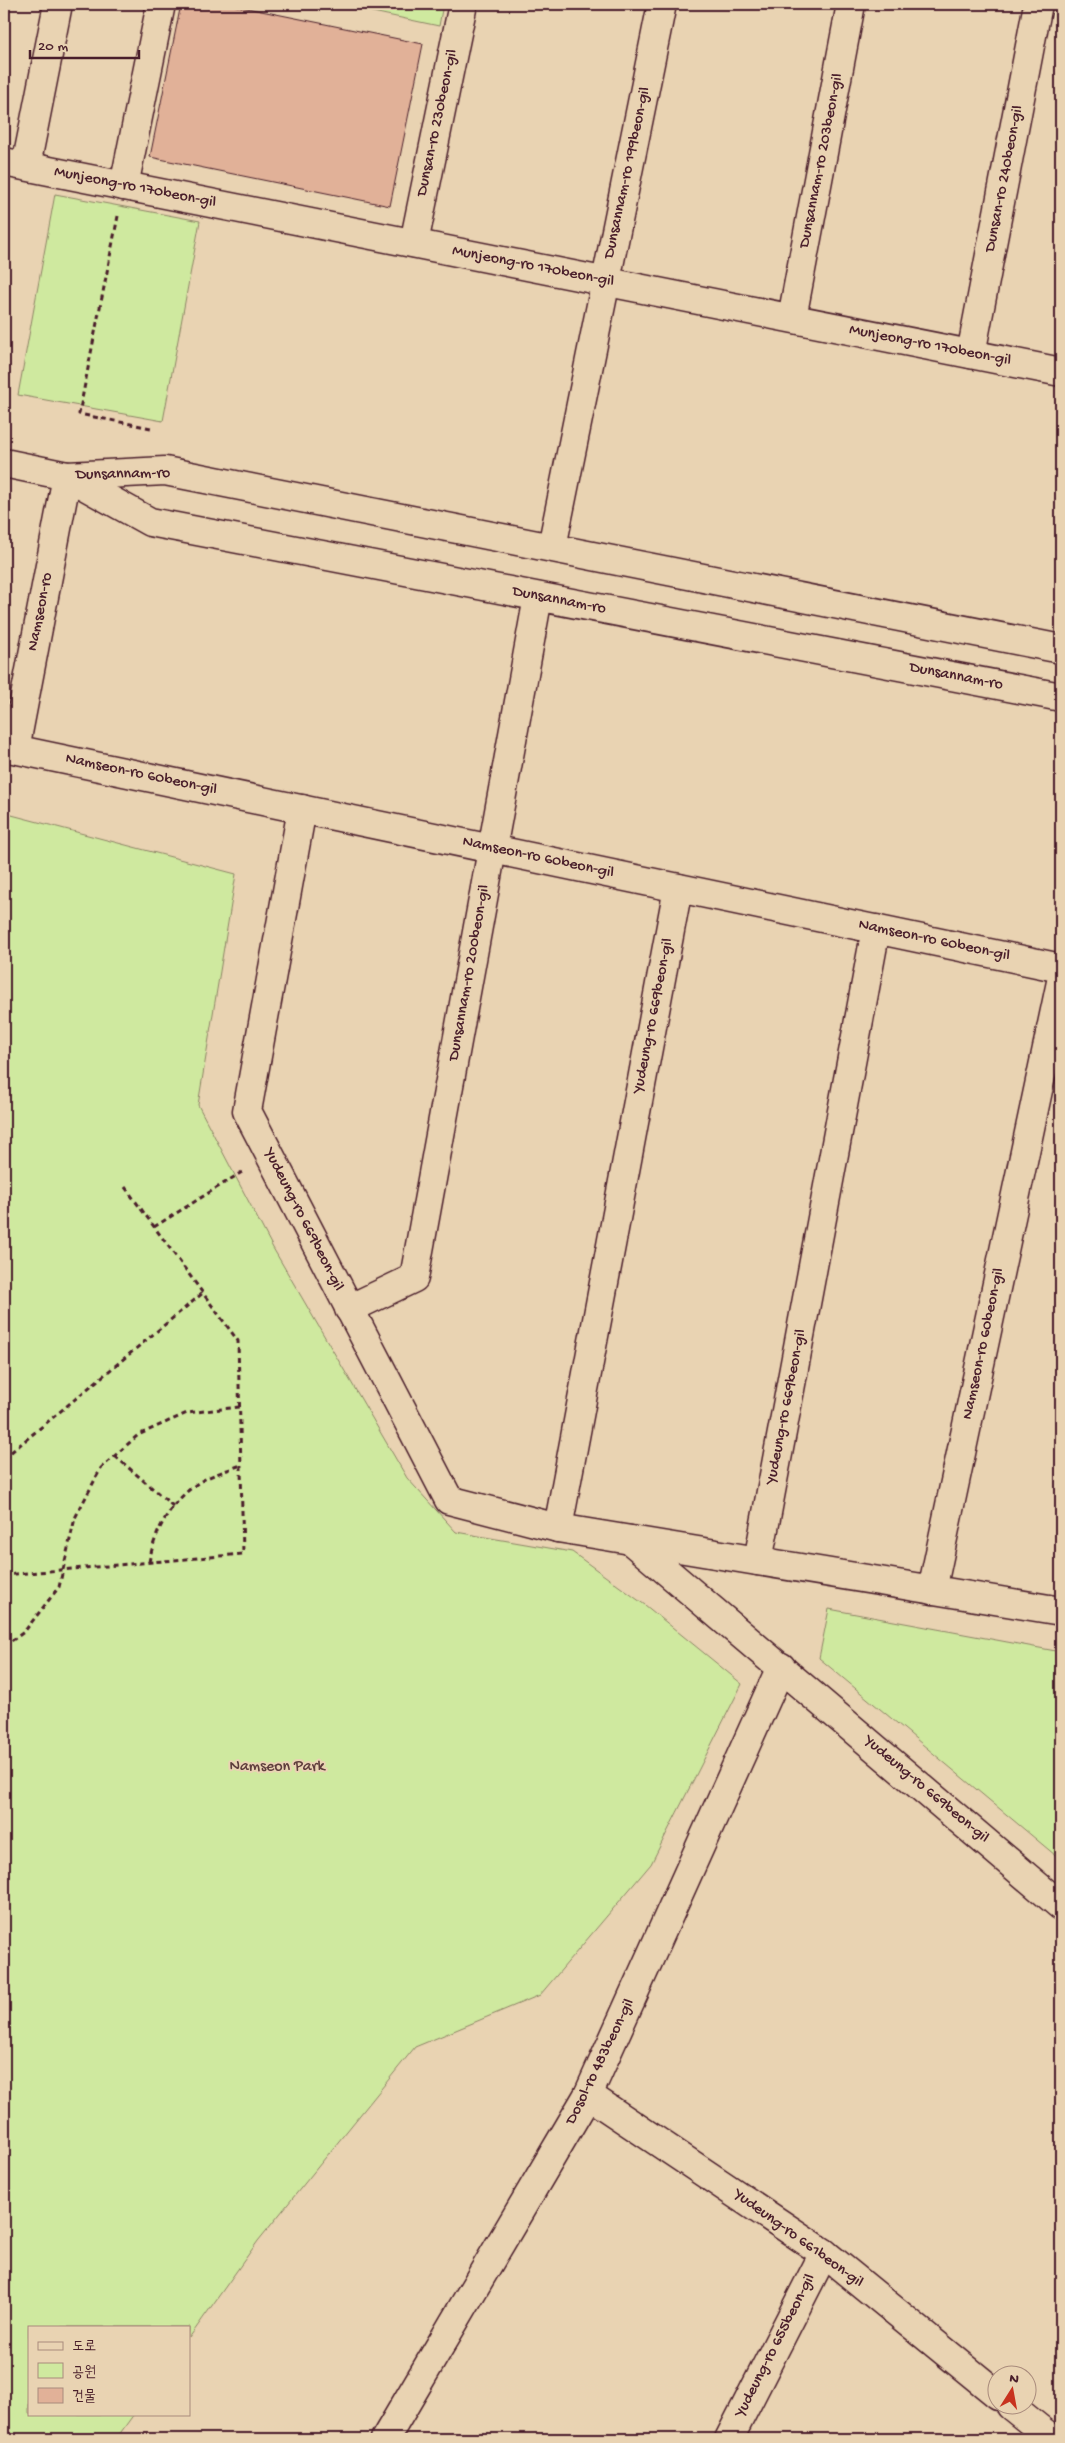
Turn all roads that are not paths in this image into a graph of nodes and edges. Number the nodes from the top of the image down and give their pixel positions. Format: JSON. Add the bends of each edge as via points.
{"nodes":[{"id":1,"x":58,"y":4,"type":"edge"},
{"id":2,"x":161,"y":4,"type":"edge"},
{"id":3,"x":463,"y":4,"type":"edge"},
{"id":4,"x":662,"y":4,"type":"edge"},
{"id":5,"x":852,"y":4,"type":"edge"},
{"id":6,"x":1038,"y":4,"type":"edge"},
{"id":7,"x":15,"y":164,"type":"edge"},
{"id":8,"x":124,"y":186,"type":"junction"},
{"id":9,"x":414,"y":243,"type":"junction"},
{"id":10,"x":606,"y":282,"type":"junction"},
{"id":11,"x":792,"y":318,"type":"junction"},
{"id":12,"x":971,"y":354,"type":"junction"},
{"id":13,"x":1061,"y":372,"type":"edge"},
{"id":14,"x":4,"y":463,"type":"edge"},
{"id":15,"x":67,"y":476,"type":"junction"},
{"id":16,"x":552,"y":547,"type":"junction"},
{"id":17,"x":538,"y":597,"type":"junction"},
{"id":18,"x":1061,"y":649,"type":"edge"},
{"id":19,"x":1061,"y":696,"type":"edge"},
{"id":20,"x":9,"y":748,"type":"edge"},
{"id":21,"x":302,"y":809,"type":"junction"},
{"id":22,"x":492,"y":849,"type":"junction"},
{"id":23,"x":678,"y":888,"type":"junction"},
{"id":24,"x":876,"y":929,"type":"junction"},
{"id":25,"x":1061,"y":968,"type":"edge"},
{"id":26,"x":1061,"y":982,"type":"edge"},
{"id":27,"x":349,"y":1309,"type":"junction"},
{"id":28,"x":558,"y":1528,"type":"junction"},
{"id":29,"x":630,"y":1540,"type":"junction"},
{"id":30,"x":758,"y":1561,"type":"junction"},
{"id":31,"x":932,"y":1590,"type":"junction"},
{"id":32,"x":1061,"y":1611,"type":"edge"},
{"id":33,"x":781,"y":1667,"type":"junction"},
{"id":34,"x":1061,"y":1906,"type":"edge"},
{"id":35,"x":588,"y":2095,"type":"junction"},
{"id":36,"x":824,"y":2253,"type":"junction"},
{"id":37,"x":988,"y":2387,"type":"edge"},
{"id":38,"x":1023,"y":2416,"type":"edge"},
{"id":39,"x":384,"y":2439,"type":"edge"},
{"id":40,"x":729,"y":2439,"type":"edge"},
{"id":41,"x":1052,"y":2439,"type":"edge"}],
"edges":[{"from":1,"to":7,"type":"street"},
{"from":2,"to":8,"type":"street"},
{"from":3,"to":9,"type":"street","name":"Dunsan-ro 230beon-gil"},
{"from":4,"to":10,"type":"street","name":"Dunsannam-ro 199beon-gil"},
{"from":5,"to":11,"type":"street","name":"Dunsannam-ro 203beon-gil"},
{"from":6,"to":12,"type":"street","name":"Dunsan-ro 240beon-gil"},
{"from":7,"to":8,"type":"street","name":"Munjeong-ro 170beon-gil"},
{"from":8,"to":9,"type":"street","name":"Munjeong-ro 170beon-gil"},
{"from":9,"to":10,"type":"street","name":"Munjeong-ro 170beon-gil"},
{"from":10,"to":11,"type":"street","name":"Munjeong-ro 170beon-gil"},
{"from":10,"to":16,"type":"street","name":"Dunsannam-ro 199beon-gil"},
{"from":11,"to":12,"type":"street","name":"Munjeong-ro 170beon-gil"},
{"from":12,"to":13,"type":"street","name":"Munjeong-ro 170beon-gil"},
{"from":14,"to":15,"type":"street","name":"Dunsannam-ro"},
{"from":15,"to":16,"type":"street","name":"Dunsannam-ro","via":[[165,471]]},
{"from":15,"to":17,"type":"street","name":"Dunsannam-ro","via":[[150,522]]},
{"from":15,"to":20,"type":"street","name":"Namseon-ro"},
{"from":16,"to":18,"type":"street","name":"Dunsannam-ro"},
{"from":17,"to":19,"type":"street","name":"Dunsannam-ro"},
{"from":17,"to":22,"type":"street","name":"Dunsannam-ro 200beon-gil"},
{"from":20,"to":21,"type":"street","name":"Namseon-ro 60beon-gil"},
{"from":21,"to":22,"type":"street","name":"Namseon-ro 60beon-gil"},
{"from":21,"to":27,"type":"street","name":"Yudeung-ro 669beon-gil","via":[[247,1111]]},
{"from":22,"to":23,"type":"street","name":"Namseon-ro 60beon-gil"},
{"from":22,"to":27,"type":"street","name":"Dunsannam-ro 200beon-gil","via":[[414,1278]]},
{"from":23,"to":24,"type":"street","name":"Namseon-ro 60beon-gil"},
{"from":23,"to":28,"type":"street","name":"Yudeung-ro 669beon-gil"},
{"from":24,"to":25,"type":"street","name":"Namseon-ro 60beon-gil"},
{"from":24,"to":30,"type":"street","name":"Yudeung-ro 669beon-gil"},
{"from":26,"to":31,"type":"street","name":"Namseon-ro 60beon-gil"},
{"from":27,"to":28,"type":"street","name":"Yudeung-ro 669beon-gil","via":[[449,1500]]},
{"from":28,"to":29,"type":"street","name":"Yudeung-ro 669beon-gil"},
{"from":29,"to":30,"type":"street","name":"Yudeung-ro 669beon-gil"},
{"from":29,"to":33,"type":"street","name":"Yudeung-ro 669beon-gil"},
{"from":30,"to":31,"type":"street","name":"Yudeung-ro 669beon-gil"},
{"from":31,"to":32,"type":"street","name":"Yudeung-ro 669beon-gil"},
{"from":33,"to":34,"type":"street","name":"Yudeung-ro 669beon-gil"},
{"from":33,"to":35,"type":"street","name":"Dosol-ro 483beon-gil"},
{"from":35,"to":36,"type":"street","name":"Yudeung-ro 661beon-gil"},
{"from":35,"to":39,"type":"street","name":"Dosol-ro 483beon-gil"},
{"from":36,"to":37,"type":"street","name":"Yudeung-ro 661beon-gil"},
{"from":36,"to":40,"type":"street","name":"Yudeung-ro 655beon-gil"},
{"from":38,"to":41,"type":"street"}]}
